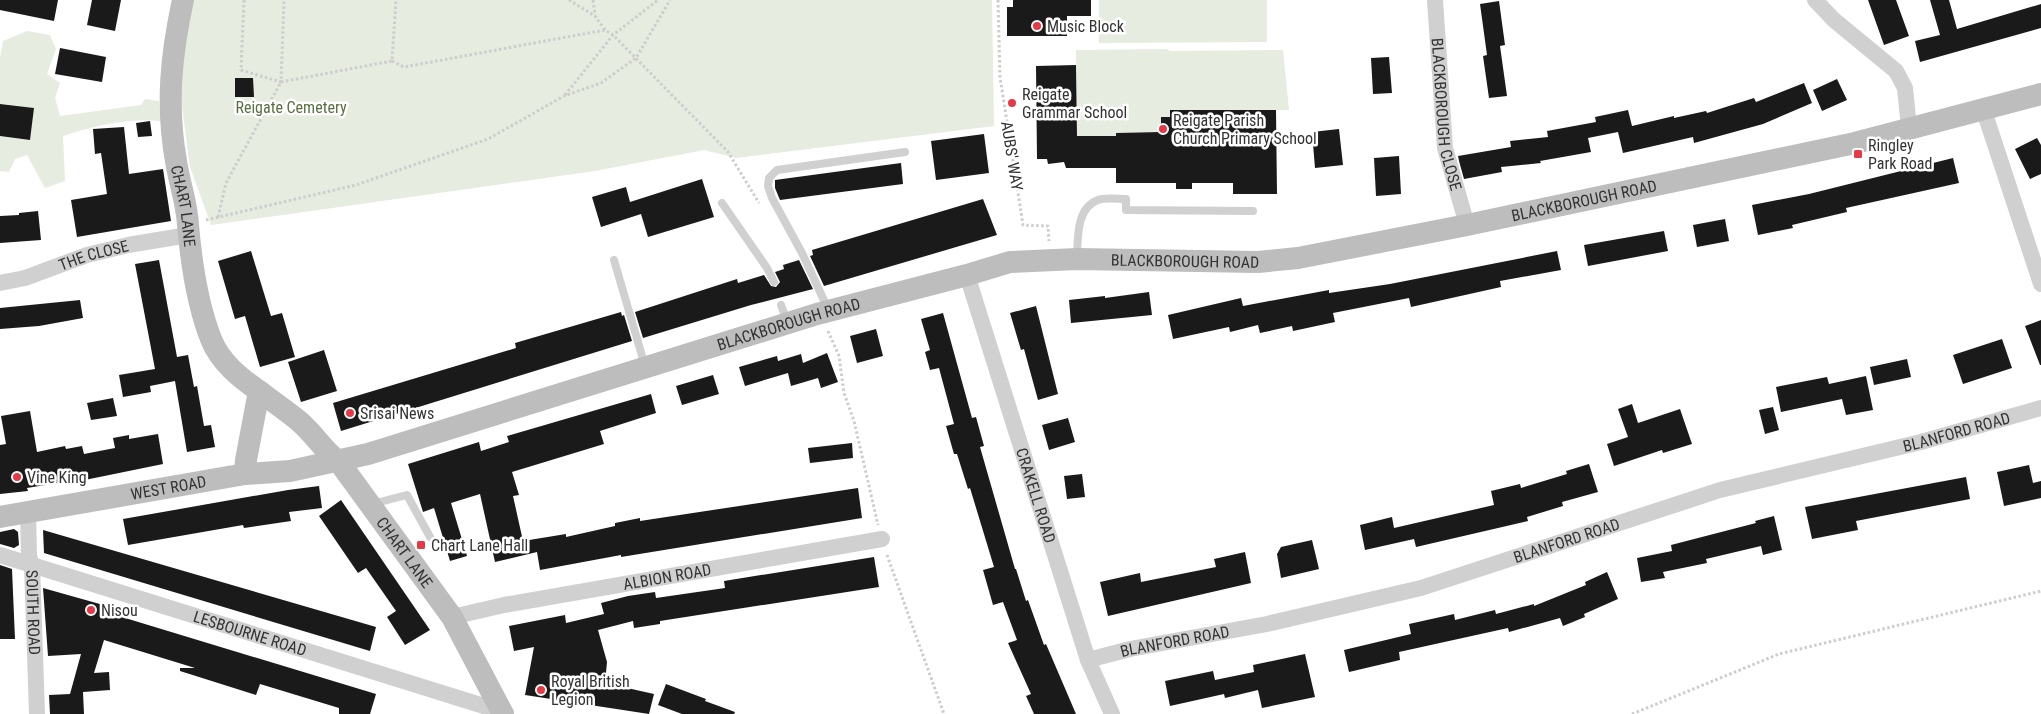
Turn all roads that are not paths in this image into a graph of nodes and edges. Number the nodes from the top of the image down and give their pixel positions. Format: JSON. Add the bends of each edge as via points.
{"nodes":[{"id":1,"x":183,"y":0,"type":"edge"},
{"id":2,"x":1435,"y":0,"type":"edge"},
{"id":3,"x":1815,"y":0,"type":"edge"},
{"id":4,"x":2041,"y":94,"type":"edge"},
{"id":5,"x":1984,"y":110,"type":"junction"},
{"id":6,"x":1910,"y":128,"type":"junction"},
{"id":7,"x":905,"y":152,"type":"dead end"},
{"id":8,"x":722,"y":203,"type":"dead end"},
{"id":9,"x":1253,"y":211,"type":"dead end"},
{"id":10,"x":1467,"y":225,"type":"junction"},
{"id":11,"x":188,"y":230,"type":"junction"},
{"id":12,"x":1077,"y":259,"type":"junction"},
{"id":13,"x":614,"y":260,"type":"dead end"},
{"id":14,"x":967,"y":275,"type":"junction"},
{"id":15,"x":774,"y":282,"type":"dead end"},
{"id":16,"x":0,"y":283,"type":"edge"},
{"id":17,"x":2041,"y":284,"type":"edge"},
{"id":18,"x":823,"y":312,"type":"junction"},
{"id":19,"x":646,"y":367,"type":"junction"},
{"id":20,"x":259,"y":391,"type":"junction"},
{"id":21,"x":2041,"y":408,"type":"edge"},
{"id":22,"x":339,"y":462,"type":"junction"},
{"id":23,"x":245,"y":474,"type":"junction"},
{"id":24,"x":370,"y":505,"type":"junction"},
{"id":25,"x":28,"y":512,"type":"junction"},
{"id":26,"x":0,"y":517,"type":"edge"},
{"id":27,"x":430,"y":538,"type":"dead end"},
{"id":28,"x":882,"y":539,"type":"road end"},
{"id":29,"x":0,"y":554,"type":"edge"},
{"id":30,"x":32,"y":565,"type":"junction"},
{"id":31,"x":452,"y":617,"type":"junction"},
{"id":32,"x":1088,"y":660,"type":"junction"},
{"id":33,"x":495,"y":712,"type":"edge"},
{"id":34,"x":37,"y":714,"type":"edge"},
{"id":35,"x":1112,"y":714,"type":"edge"}],
"edges":[{"from":1,"to":11,"type":"main road","name":"CHART LANE","via":[[170,69],[171,126]]},
{"from":2,"to":10,"type":"street","name":"BLACKBOROUGH CLOSE","via":[[1445,148]]},
{"from":3,"to":6,"type":"street","via":[[1834,20],[1896,71],[1905,88]]},
{"from":4,"to":5,"type":"main road","name":"BLACKBOROUGH ROAD"},
{"from":5,"to":6,"type":"main road","name":"BLACKBOROUGH ROAD"},
{"from":5,"to":17,"type":"street"},
{"from":6,"to":10,"type":"main road","name":"BLACKBOROUGH ROAD","via":[[1855,143]]},
{"from":7,"to":18,"type":"lane","via":[[777,170],[769,178],[772,198],[802,253]]},
{"from":8,"to":15,"type":"lane"},
{"from":9,"to":12,"type":"lane","via":[[1126,210],[1126,199],[1098,199],[1085,209],[1079,229]]},
{"from":10,"to":12,"type":"main road","name":"BLACKBOROUGH ROAD","via":[[1298,258],[1258,262]]},
{"from":11,"to":16,"type":"street","name":"THE CLOSE","via":[[87,255],[25,278]]},
{"from":11,"to":20,"type":"main road","name":"CHART LANE","via":[[211,340],[226,363]]},
{"from":12,"to":14,"type":"main road","name":"BLACKBOROUGH ROAD","via":[[1010,262]]},
{"from":13,"to":19,"type":"lane"},
{"from":14,"to":18,"type":"main road","name":"BLACKBOROUGH ROAD"},
{"from":14,"to":32,"type":"street","name":"CRAKELL ROAD"},
{"from":18,"to":19,"type":"main road","name":"BLACKBOROUGH ROAD","via":[[784,314]]},
{"from":19,"to":22,"type":"main road","name":"BLACKBOROUGH ROAD"},
{"from":20,"to":22,"type":"main road","name":"CHART LANE","via":[[301,423]]},
{"from":20,"to":23,"type":"main road"},
{"from":21,"to":32,"type":"street","name":"BLANFORD ROAD","via":[[1921,442],[1720,490],[1421,588],[1267,624],[1130,648]]},
{"from":22,"to":23,"type":"main road","name":"WEST ROAD","via":[[290,471]]},
{"from":22,"to":24,"type":"main road","name":"CHART LANE"},
{"from":23,"to":25,"type":"main road","name":"WEST ROAD"},
{"from":24,"to":27,"type":"lane","via":[[407,495]]},
{"from":24,"to":31,"type":"main road","name":"CHART LANE"},
{"from":25,"to":26,"type":"main road","name":"WEST ROAD"},
{"from":25,"to":30,"type":"street","name":"SOUTH ROAD"},
{"from":28,"to":31,"type":"street","name":"ALBION ROAD","via":[[504,605]]},
{"from":29,"to":30,"type":"street","name":"LESBOURNE ROAD"},
{"from":30,"to":33,"type":"street","name":"LESBOURNE ROAD"},
{"from":30,"to":34,"type":"street","name":"SOUTH ROAD"},
{"from":31,"to":33,"type":"main road","name":"CHART LANE"},
{"from":32,"to":35,"type":"street","name":"CRAKELL ROAD"}]}
